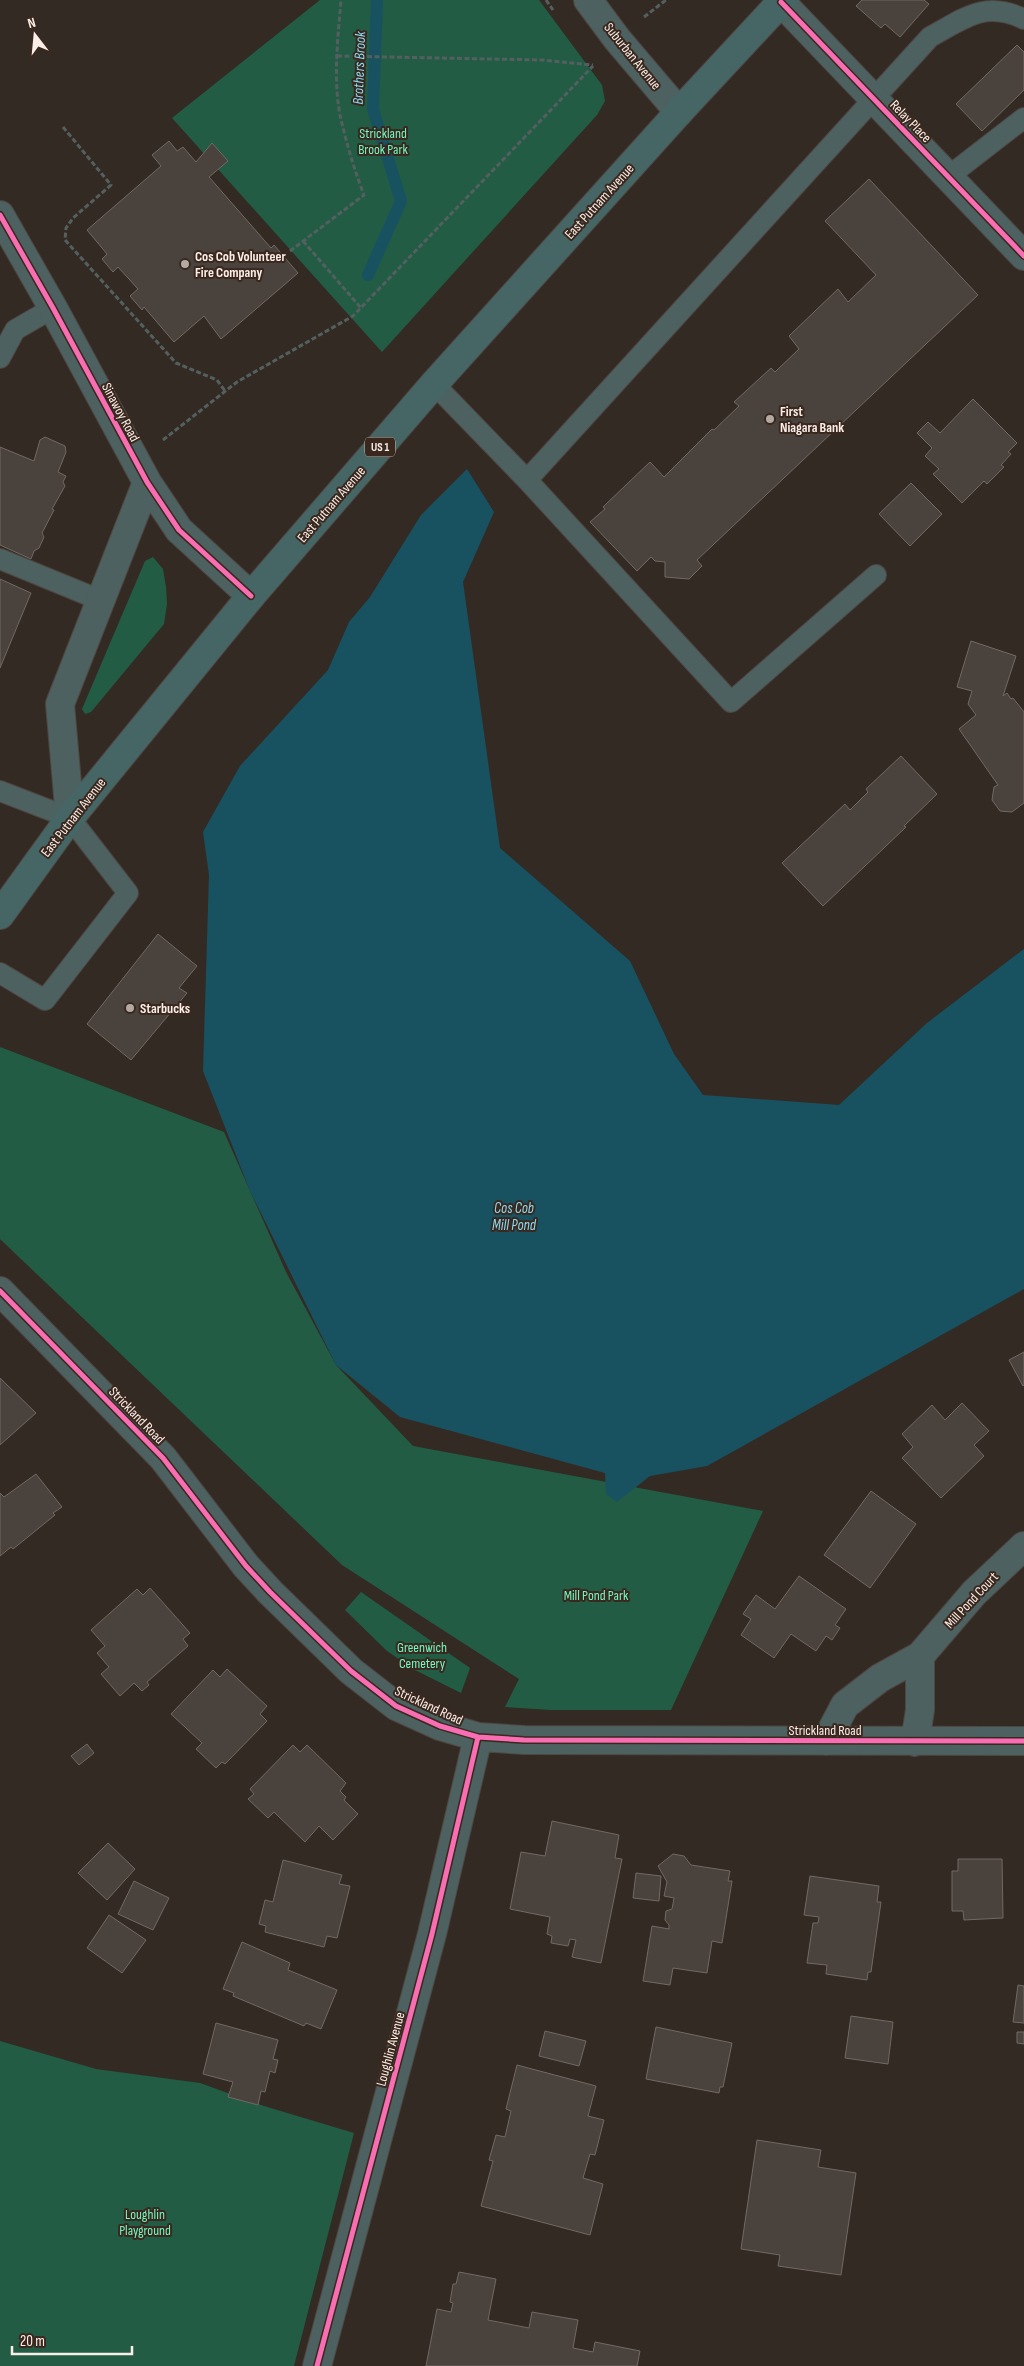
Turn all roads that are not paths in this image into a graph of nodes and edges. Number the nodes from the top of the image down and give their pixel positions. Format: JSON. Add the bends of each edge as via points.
{"nodes":[{"id":1,"x":588,"y":0,"type":"edge"},
{"id":2,"x":782,"y":1,"type":"edge"},
{"id":3,"x":1024,"y":19,"type":"edge"},
{"id":4,"x":875,"y":100,"type":"junction"},
{"id":5,"x":679,"y":112,"type":"junction"},
{"id":6,"x":1024,"y":118,"type":"edge"},
{"id":7,"x":949,"y":176,"type":"junction"},
{"id":8,"x":4,"y":230,"type":"edge"},
{"id":9,"x":1024,"y":256,"type":"edge"},
{"id":10,"x":53,"y":308,"type":"junction"},
{"id":11,"x":0,"y":358,"type":"edge"},
{"id":12,"x":434,"y":384,"type":"junction"},
{"id":13,"x":141,"y":472,"type":"junction"},
{"id":14,"x":527,"y":480,"type":"junction"},
{"id":15,"x":0,"y":560,"type":"edge"},
{"id":16,"x":876,"y":575,"type":"dead end"},
{"id":17,"x":251,"y":596,"type":"junction"},
{"id":18,"x":100,"y":600,"type":"junction"},
{"id":19,"x":0,"y":790,"type":"edge"},
{"id":20,"x":70,"y":818,"type":"junction"},
{"id":21,"x":0,"y":915,"type":"edge"},
{"id":22,"x":0,"y":973,"type":"edge"},
{"id":23,"x":0,"y":1292,"type":"edge"},
{"id":24,"x":1024,"y":1546,"type":"edge"},
{"id":25,"x":920,"y":1656,"type":"junction"},
{"id":26,"x":478,"y":1737,"type":"junction"},
{"id":27,"x":1024,"y":1741,"type":"edge"},
{"id":28,"x":826,"y":1742,"type":"junction"},
{"id":29,"x":915,"y":1742,"type":"junction"},
{"id":30,"x":317,"y":2366,"type":"edge"}],
"edges":[{"from":1,"to":5,"type":"street","name":"Suburban Avenue"},
{"from":2,"to":4,"type":"street","name":"Relay Place"},
{"from":2,"to":5,"type":"main road","name":"East Putnam Avenue","number":"US 1"},
{"from":3,"to":4,"type":"lane","via":[[1008,10],[980,9],[930,37]]},
{"from":4,"to":7,"type":"street","name":"Relay Place"},
{"from":4,"to":14,"type":"lane"},
{"from":5,"to":12,"type":"main road","name":"East Putnam Avenue","number":"US 1"},
{"from":6,"to":7,"type":"lane"},
{"from":7,"to":9,"type":"street","name":"Relay Place"},
{"from":8,"to":10,"type":"street","name":"Sinawoy Road"},
{"from":10,"to":11,"type":"lane","via":[[15,330]]},
{"from":10,"to":13,"type":"street","name":"Sinawoy Road"},
{"from":12,"to":14,"type":"lane"},
{"from":12,"to":17,"type":"main road","name":"East Putnam Avenue","number":"US 1"},
{"from":13,"to":17,"type":"street","name":"Sinawoy Road","via":[[179,530]]},
{"from":13,"to":18,"type":"street"},
{"from":14,"to":16,"type":"lane","via":[[731,702]]},
{"from":15,"to":18,"type":"lane"},
{"from":17,"to":20,"type":"main road","name":"East Putnam Avenue","number":"US 1"},
{"from":18,"to":20,"type":"street","via":[[60,704]]},
{"from":19,"to":20,"type":"lane"},
{"from":20,"to":21,"type":"main road","name":"East Putnam Avenue","number":"US 1"},
{"from":20,"to":22,"type":"lane","via":[[128,893],[45,1000]]},
{"from":23,"to":26,"type":"street","name":"Strickland Road","via":[[163,1458],[246,1566],[313,1636],[396,1706],[440,1726]]},
{"from":24,"to":25,"type":"street","name":"Mill Pond Court","via":[[974,1593]]},
{"from":25,"to":28,"type":"street","name":"Mill Pond Court","via":[[880,1678],[845,1705]]},
{"from":25,"to":29,"type":"street","via":[[920,1710]]},
{"from":26,"to":28,"type":"street","name":"Strickland Road","via":[[605,1742]]},
{"from":26,"to":30,"type":"street","name":"Loughlin Avenue","via":[[432,1934]]},
{"from":27,"to":29,"type":"street","name":"Strickland Road"},
{"from":28,"to":29,"type":"street","name":"Strickland Road"}]}
